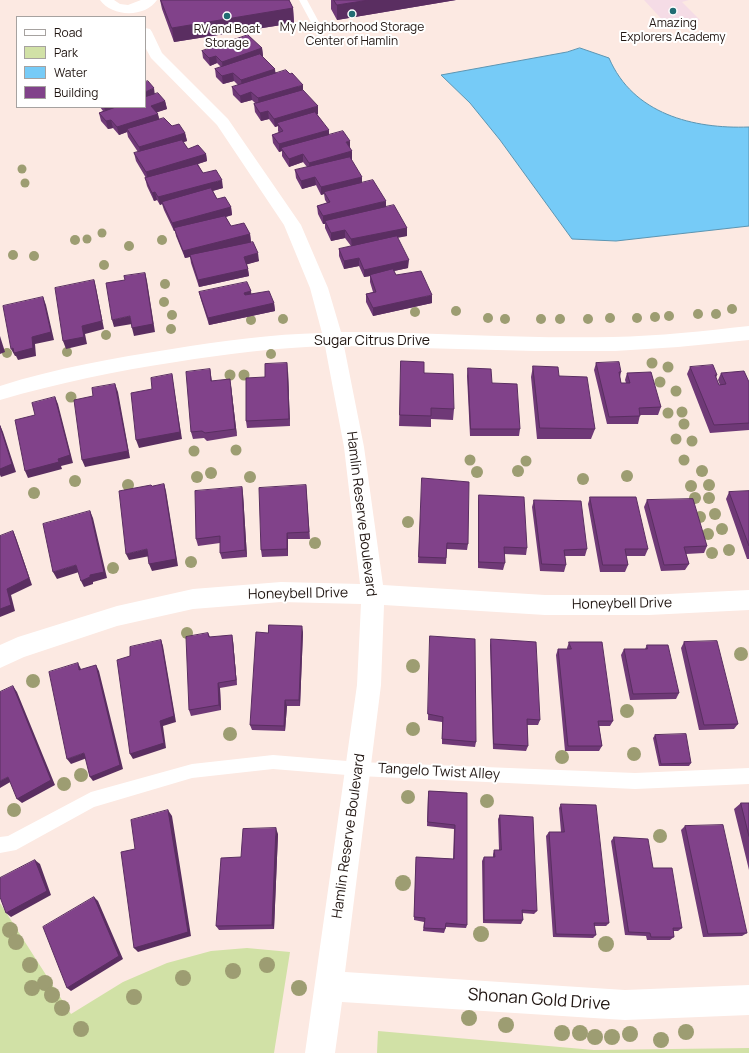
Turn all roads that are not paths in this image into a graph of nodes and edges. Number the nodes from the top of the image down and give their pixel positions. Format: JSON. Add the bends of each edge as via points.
{"nodes":[{"id":1,"x":107,"y":0,"type":"edge"},
{"id":2,"x":150,"y":0,"type":"edge"},
{"id":3,"x":304,"y":0,"type":"edge"},
{"id":4,"x":137,"y":12,"type":"edge"},
{"id":5,"x":316,"y":24,"type":"dead end"},
{"id":6,"x":146,"y":34,"type":"edge"},
{"id":7,"x":749,"y":333,"type":"edge"},
{"id":8,"x":334,"y":340,"type":"junction"},
{"id":9,"x":0,"y":392,"type":"edge"},
{"id":10,"x":373,"y":594,"type":"junction"},
{"id":11,"x":749,"y":600,"type":"edge"},
{"id":12,"x":0,"y":657,"type":"edge"},
{"id":13,"x":359,"y":768,"type":"junction"},
{"id":14,"x":749,"y":776,"type":"edge"},
{"id":15,"x":0,"y":845,"type":"edge"},
{"id":16,"x":328,"y":986,"type":"junction"},
{"id":17,"x":749,"y":1000,"type":"edge"},
{"id":18,"x":320,"y":1053,"type":"edge"}],
"edges":[{"from":1,"to":4,"type":"street","via":[[114,6]]},
{"from":2,"to":4,"type":"street"},
{"from":3,"to":5,"type":"lane"},
{"from":6,"to":8,"type":"street","name":"Hamlin Reserve Boulevard","via":[[156,55],[223,122],[292,225],[319,288]]},
{"from":7,"to":8,"type":"street","name":"Sugar Citrus Drive","via":[[655,342],[563,344]]},
{"from":8,"to":9,"type":"street","name":"Sugar Citrus Drive","via":[[226,347],[130,362]]},
{"from":8,"to":10,"type":"street","name":"Hamlin Reserve Boulevard","via":[[354,447]]},
{"from":10,"to":11,"type":"street","name":"Honeybell Drive","via":[[545,605],[649,605]]},
{"from":10,"to":12,"type":"street","name":"Honeybell Drive","via":[[281,592],[193,599],[117,616],[18,648]]},
{"from":10,"to":13,"type":"street","name":"Hamlin Reserve Boulevard","via":[[369,686]]},
{"from":13,"to":14,"type":"lane","name":"Tangelo Twist Alley","via":[[635,782]]},
{"from":13,"to":15,"type":"lane","name":"Tangelo Twist Alley","via":[[273,762],[192,771],[91,800],[10,844]]},
{"from":13,"to":16,"type":"street","name":"Hamlin Reserve Boulevard"},
{"from":16,"to":17,"type":"street","name":"Shonan Gold Drive","via":[[625,1006]]},
{"from":16,"to":18,"type":"street","name":"Hamlin Reserve Boulevard"}]}
